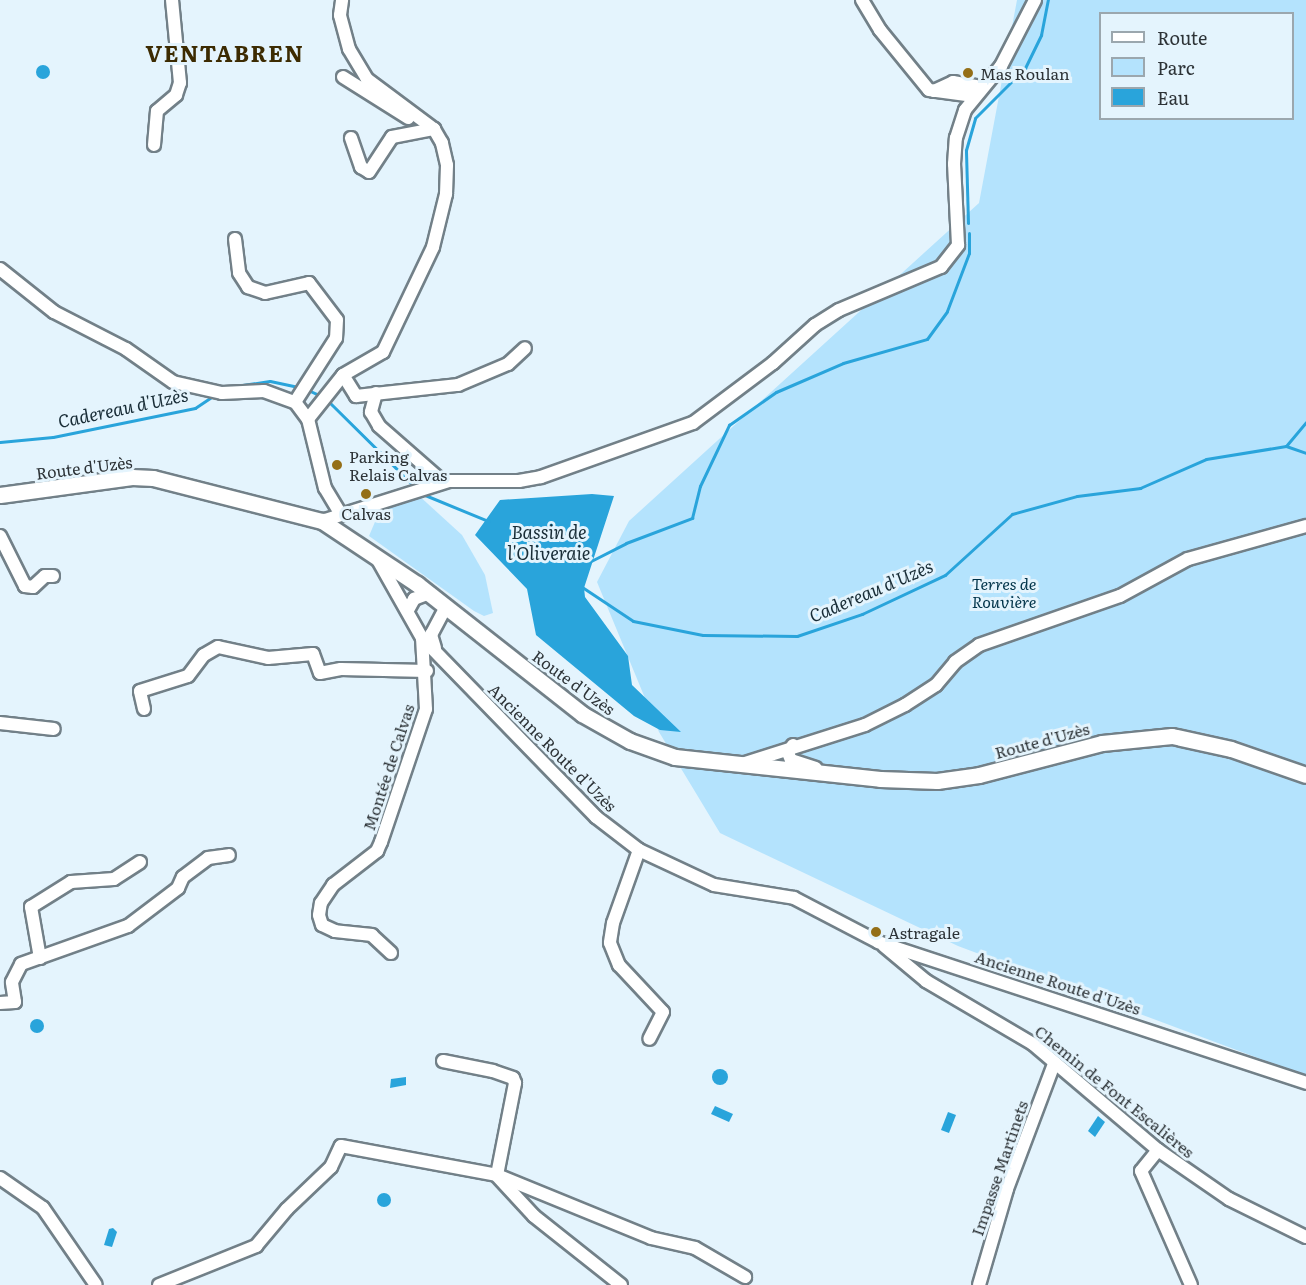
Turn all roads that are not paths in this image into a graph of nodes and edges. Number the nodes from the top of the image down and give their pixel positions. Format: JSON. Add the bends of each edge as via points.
{"nodes":[{"id":1,"x":172,"y":0,"type":"edge"},
{"id":2,"x":342,"y":0,"type":"edge"},
{"id":3,"x":862,"y":0,"type":"edge"},
{"id":4,"x":1035,"y":0,"type":"edge"},
{"id":5,"x":343,"y":77,"type":"dead end"},
{"id":6,"x":977,"y":92,"type":"junction"},
{"id":7,"x":418,"y":120,"type":"junction"},
{"id":8,"x":434,"y":129,"type":"junction"},
{"id":9,"x":351,"y":138,"type":"dead end"},
{"id":10,"x":154,"y":145,"type":"dead end"},
{"id":11,"x":235,"y":239,"type":"dead end"},
{"id":12,"x":0,"y":269,"type":"edge"},
{"id":13,"x":525,"y":348,"type":"dead end"},
{"id":14,"x":343,"y":375,"type":"junction"},
{"id":15,"x":300,"y":392,"type":"junction"},
{"id":16,"x":376,"y":393,"type":"junction"},
{"id":17,"x":308,"y":418,"type":"junction"},
{"id":18,"x":443,"y":482,"type":"junction"},
{"id":19,"x":0,"y":495,"type":"edge"},
{"id":20,"x":340,"y":513,"type":"junction"},
{"id":21,"x":322,"y":521,"type":"junction"},
{"id":22,"x":1306,"y":526,"type":"edge"},
{"id":23,"x":0,"y":536,"type":"edge"},
{"id":24,"x":374,"y":553,"type":"junction"},
{"id":25,"x":53,"y":576,"type":"dead end"},
{"id":26,"x":429,"y":593,"type":"junction"},
{"id":27,"x":447,"y":607,"type":"junction"},
{"id":28,"x":408,"y":610,"type":"junction"},
{"id":29,"x":436,"y":621,"type":"junction"},
{"id":30,"x":414,"y":622,"type":"junction"},
{"id":31,"x":422,"y":638,"type":"junction"},
{"id":32,"x":437,"y":652,"type":"junction"},
{"id":33,"x":427,"y":671,"type":"junction"},
{"id":34,"x":144,"y":709,"type":"dead end"},
{"id":35,"x":0,"y":723,"type":"edge"},
{"id":36,"x":54,"y":729,"type":"dead end"},
{"id":37,"x":793,"y":745,"type":"junction"},
{"id":38,"x":776,"y":751,"type":"junction"},
{"id":39,"x":741,"y":765,"type":"junction"},
{"id":40,"x":771,"y":769,"type":"junction"},
{"id":41,"x":837,"y":775,"type":"junction"},
{"id":42,"x":1306,"y":775,"type":"edge"},
{"id":43,"x":639,"y":850,"type":"junction"},
{"id":44,"x":229,"y":855,"type":"dead end"},
{"id":45,"x":140,"y":862,"type":"dead end"},
{"id":46,"x":878,"y":942,"type":"junction"},
{"id":47,"x":391,"y":953,"type":"dead end"},
{"id":48,"x":40,"y":958,"type":"junction"},
{"id":49,"x":0,"y":1004,"type":"edge"},
{"id":50,"x":650,"y":1039,"type":"dead end"},
{"id":51,"x":443,"y":1061,"type":"dead end"},
{"id":52,"x":1054,"y":1064,"type":"junction"},
{"id":53,"x":1306,"y":1083,"type":"edge"},
{"id":54,"x":1158,"y":1150,"type":"junction"},
{"id":55,"x":497,"y":1175,"type":"junction"},
{"id":56,"x":2,"y":1181,"type":"edge"},
{"id":57,"x":1306,"y":1237,"type":"edge"},
{"id":58,"x":745,"y":1277,"type":"dead end"},
{"id":59,"x":96,"y":1285,"type":"edge"},
{"id":60,"x":159,"y":1285,"type":"edge"},
{"id":61,"x":621,"y":1285,"type":"edge"},
{"id":62,"x":979,"y":1285,"type":"edge"},
{"id":63,"x":1191,"y":1285,"type":"edge"}],
"edges":[{"from":1,"to":10,"type":"street","via":[[180,83],[176,95],[157,111]]},
{"from":2,"to":7,"type":"street","via":[[340,15],[349,49],[367,79]]},
{"from":3,"to":6,"type":"street","via":[[921,82],[934,91]]},
{"from":4,"to":6,"type":"street","via":[[1001,66]]},
{"from":5,"to":7,"type":"street","via":[[402,116]]},
{"from":6,"to":18,"type":"street","via":[[965,110],[956,138],[958,245],[941,267],[839,310],[815,325],[737,392],[693,423],[541,477]]},
{"from":7,"to":8,"type":"street"},
{"from":8,"to":9,"type":"street","via":[[392,137],[369,172],[361,166]]},
{"from":8,"to":14,"type":"street","via":[[447,165],[446,194],[433,247],[383,352]]},
{"from":11,"to":15,"type":"street","via":[[239,273],[248,287],[265,293],[309,282],[337,320],[336,338]]},
{"from":12,"to":15,"type":"street","via":[[54,312],[126,349],[173,382],[217,392]]},
{"from":13,"to":16,"type":"street","via":[[508,364],[458,385]]},
{"from":14,"to":16,"type":"street","via":[[356,396]]},
{"from":14,"to":17,"type":"street"},
{"from":15,"to":17,"type":"street"},
{"from":16,"to":18,"type":"street","via":[[371,412],[379,426]]},
{"from":17,"to":20,"type":"street","via":[[324,488]]},
{"from":18,"to":20,"type":"street"},
{"from":19,"to":21,"type":"main road","name":"Route d'Uzès","via":[[132,477],[153,478]]},
{"from":20,"to":21,"type":"street"},
{"from":21,"to":24,"type":"main road","name":"Route d'Uzès"},
{"from":22,"to":37,"type":"street","via":[[1188,559],[1120,596],[979,645],[955,662],[936,685],[905,705],[865,725]]},
{"from":23,"to":25,"type":"street","via":[[25,586],[33,587],[45,576]]},
{"from":24,"to":26,"type":"main road","name":"Route d'Uzès"},
{"from":24,"to":28,"type":"street","name":"Ancienne Route d'Uzès"},
{"from":26,"to":27,"type":"main road","name":"Route d'Uzès"},
{"from":26,"to":28,"type":"street","via":[[414,599]]},
{"from":27,"to":29,"type":"street"},
{"from":27,"to":39,"type":"main road","name":"Route d'Uzès","via":[[582,714],[630,741],[675,757]]},
{"from":28,"to":30,"type":"street","name":"Ancienne Route d'Uzès"},
{"from":29,"to":30,"type":"street"},
{"from":29,"to":32,"type":"street","via":[[431,635]]},
{"from":30,"to":31,"type":"street","name":"Ancienne Route d'Uzès"},
{"from":31,"to":32,"type":"street","name":"Ancienne Route d'Uzès"},
{"from":31,"to":33,"type":"street","name":"Montée de Calvas"},
{"from":32,"to":43,"type":"street","name":"Ancienne Route d'Uzès","via":[[596,817]]},
{"from":33,"to":34,"type":"street","via":[[341,669],[320,673],[313,654],[268,658],[218,647],[204,656],[188,676],[140,691]]},
{"from":33,"to":47,"type":"street","name":"Montée de Calvas","via":[[426,709],[381,842],[377,850],[333,885],[321,903],[322,925],[335,931],[372,934]]},
{"from":35,"to":36,"type":"street"},
{"from":37,"to":38,"type":"street"},
{"from":37,"to":40,"type":"street"},
{"from":37,"to":41,"type":"street","via":[[788,753],[791,760]]},
{"from":38,"to":39,"type":"street"},
{"from":38,"to":40,"type":"street"},
{"from":39,"to":40,"type":"main road","name":"Route d'Uzès"},
{"from":40,"to":41,"type":"main road","name":"Route d'Uzès"},
{"from":41,"to":42,"type":"main road","name":"Route d'Uzès","via":[[937,781],[979,775],[1102,743],[1172,736],[1231,749]]},
{"from":43,"to":46,"type":"street","name":"Ancienne Route d'Uzès","via":[[726,889],[794,898]]},
{"from":43,"to":50,"type":"street","via":[[613,922],[610,943],[619,965],[663,1012]]},
{"from":44,"to":48,"type":"street","via":[[208,858],[183,877],[178,888],[128,926]]},
{"from":45,"to":48,"type":"street","via":[[114,879],[71,882],[31,907]]},
{"from":46,"to":52,"type":"street","name":"Chemin de Font Escalières","via":[[926,981],[1033,1044]]},
{"from":46,"to":53,"type":"street","name":"Ancienne Route d'Uzès"},
{"from":48,"to":49,"type":"street","via":[[21,964],[12,982],[15,1002]]},
{"from":51,"to":55,"type":"street","via":[[493,1071],[513,1078],[516,1083]]},
{"from":52,"to":54,"type":"street","name":"Chemin de Font Escalières"},
{"from":52,"to":62,"type":"street","name":"Impasse Martinets","via":[[1007,1189]]},
{"from":54,"to":57,"type":"street","name":"Chemin de Font Escalières","via":[[1229,1199]]},
{"from":54,"to":63,"type":"street","via":[[1141,1171]]},
{"from":55,"to":58,"type":"street","via":[[651,1238],[695,1248]]},
{"from":55,"to":60,"type":"street","via":[[341,1146],[331,1167],[256,1246]]},
{"from":55,"to":61,"type":"street","via":[[534,1216]]},
{"from":56,"to":59,"type":"street","via":[[43,1208]]}]}
